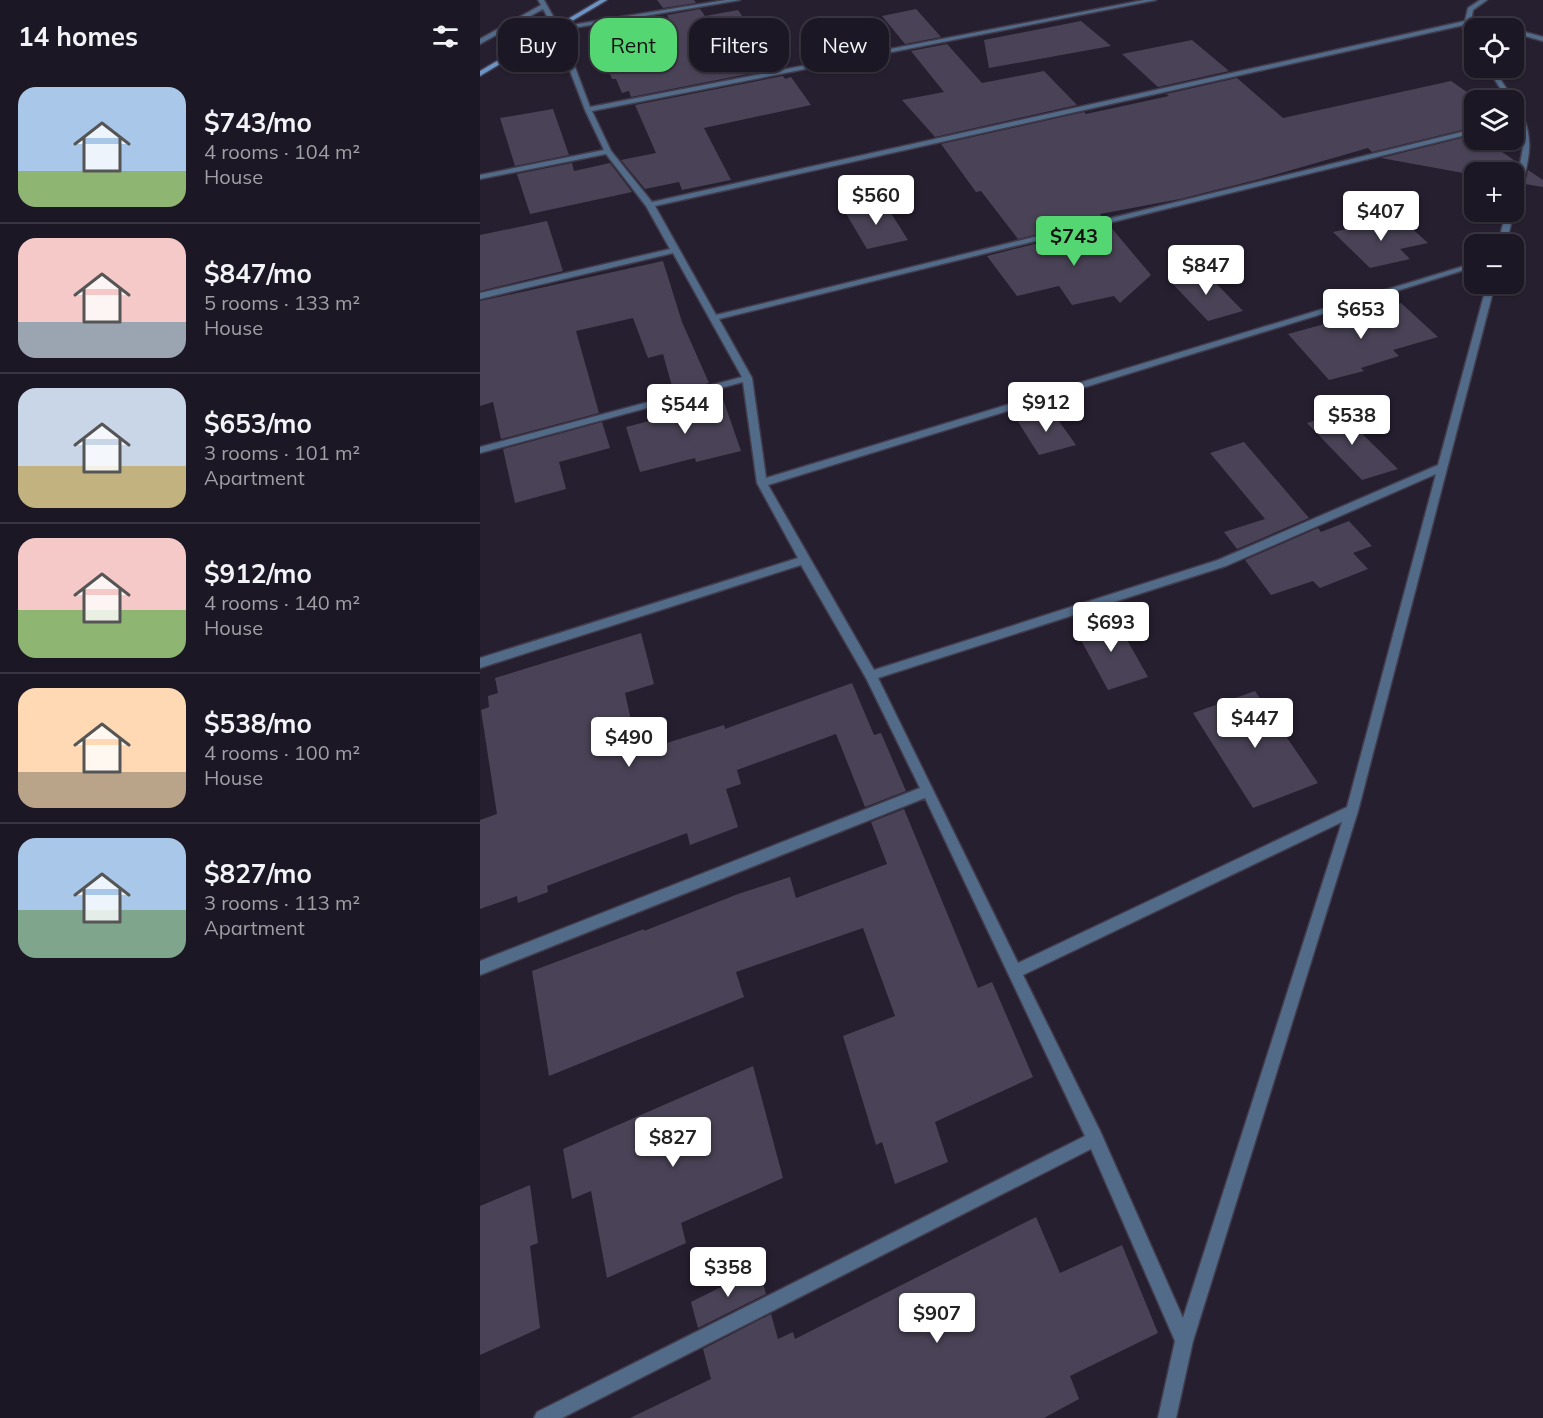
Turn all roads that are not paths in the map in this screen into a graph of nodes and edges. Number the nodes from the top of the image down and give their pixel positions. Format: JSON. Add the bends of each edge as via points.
{"nodes":[{"id":1,"x":604,"y":0,"type":"edge"},
{"id":2,"x":737,"y":0,"type":"edge"},
{"id":3,"x":1153,"y":0,"type":"edge"},
{"id":4,"x":1484,"y":0,"type":"edge"},
{"id":5,"x":542,"y":3,"type":"edge"},
{"id":6,"x":550,"y":18,"type":"edge"},
{"id":7,"x":575,"y":18,"type":"edge"},
{"id":8,"x":1468,"y":18,"type":"edge"},
{"id":9,"x":1464,"y":23,"type":"edge"},
{"id":10,"x":578,"y":26,"type":"edge"},
{"id":11,"x":1524,"y":34,"type":"edge"},
{"id":12,"x":1543,"y":39,"type":"edge"},
{"id":13,"x":480,"y":42,"type":"edge"},
{"id":14,"x":498,"y":64,"type":"edge"},
{"id":15,"x":573,"y":72,"type":"edge"},
{"id":16,"x":480,"y":74,"type":"edge"},
{"id":17,"x":588,"y":110,"type":"junction"},
{"id":18,"x":1524,"y":125,"type":"edge"},
{"id":19,"x":1464,"y":133,"type":"edge"},
{"id":20,"x":608,"y":151,"type":"junction"},
{"id":21,"x":1524,"y":162,"type":"edge"},
{"id":22,"x":480,"y":177,"type":"edge"},
{"id":23,"x":650,"y":205,"type":"junction"},
{"id":24,"x":675,"y":250,"type":"junction"},
{"id":25,"x":1464,"y":268,"type":"edge"},
{"id":26,"x":1488,"y":294,"type":"edge"},
{"id":27,"x":480,"y":296,"type":"edge"},
{"id":28,"x":714,"y":318,"type":"junction"},
{"id":29,"x":747,"y":378,"type":"junction"},
{"id":30,"x":480,"y":450,"type":"edge"},
{"id":31,"x":1443,"y":467,"type":"junction"},
{"id":32,"x":762,"y":483,"type":"junction"},
{"id":33,"x":804,"y":560,"type":"junction"},
{"id":34,"x":480,"y":663,"type":"edge"},
{"id":35,"x":871,"y":676,"type":"junction"},
{"id":36,"x":928,"y":791,"type":"junction"},
{"id":37,"x":1352,"y":811,"type":"junction"},
{"id":38,"x":480,"y":968,"type":"edge"},
{"id":39,"x":1016,"y":971,"type":"junction"},
{"id":40,"x":1095,"y":1139,"type":"junction"},
{"id":41,"x":1184,"y":1341,"type":"junction"},
{"id":42,"x":543,"y":1418,"type":"edge"},
{"id":43,"x":1167,"y":1418,"type":"edge"}],
"edges":[{"from":1,"to":7,"type":"street"},
{"from":2,"to":10,"type":"street"},
{"from":3,"to":17,"type":"street"},
{"from":4,"to":8,"type":"street","via":[[1470,9]]},
{"from":5,"to":6,"type":"street"},
{"from":5,"to":13,"type":"street"},
{"from":9,"to":23,"type":"street"},
{"from":11,"to":12,"type":"street"},
{"from":14,"to":16,"type":"street"},
{"from":15,"to":17,"type":"street"},
{"from":17,"to":20,"type":"street"},
{"from":18,"to":21,"type":"street","via":[[1528,144]]},
{"from":19,"to":28,"type":"street"},
{"from":20,"to":22,"type":"street"},
{"from":20,"to":23,"type":"street"},
{"from":23,"to":24,"type":"street"},
{"from":24,"to":27,"type":"street"},
{"from":24,"to":28,"type":"street"},
{"from":25,"to":32,"type":"street"},
{"from":26,"to":31,"type":"street"},
{"from":28,"to":29,"type":"street"},
{"from":29,"to":30,"type":"street"},
{"from":29,"to":32,"type":"street"},
{"from":31,"to":35,"type":"street","via":[[1222,563]]},
{"from":31,"to":37,"type":"street"},
{"from":32,"to":33,"type":"street"},
{"from":33,"to":34,"type":"street"},
{"from":33,"to":35,"type":"street"},
{"from":35,"to":36,"type":"street"},
{"from":36,"to":38,"type":"street"},
{"from":36,"to":39,"type":"street"},
{"from":37,"to":39,"type":"street"},
{"from":37,"to":41,"type":"street"},
{"from":39,"to":40,"type":"street"},
{"from":40,"to":41,"type":"street"},
{"from":40,"to":42,"type":"street"},
{"from":41,"to":43,"type":"street"}]}
